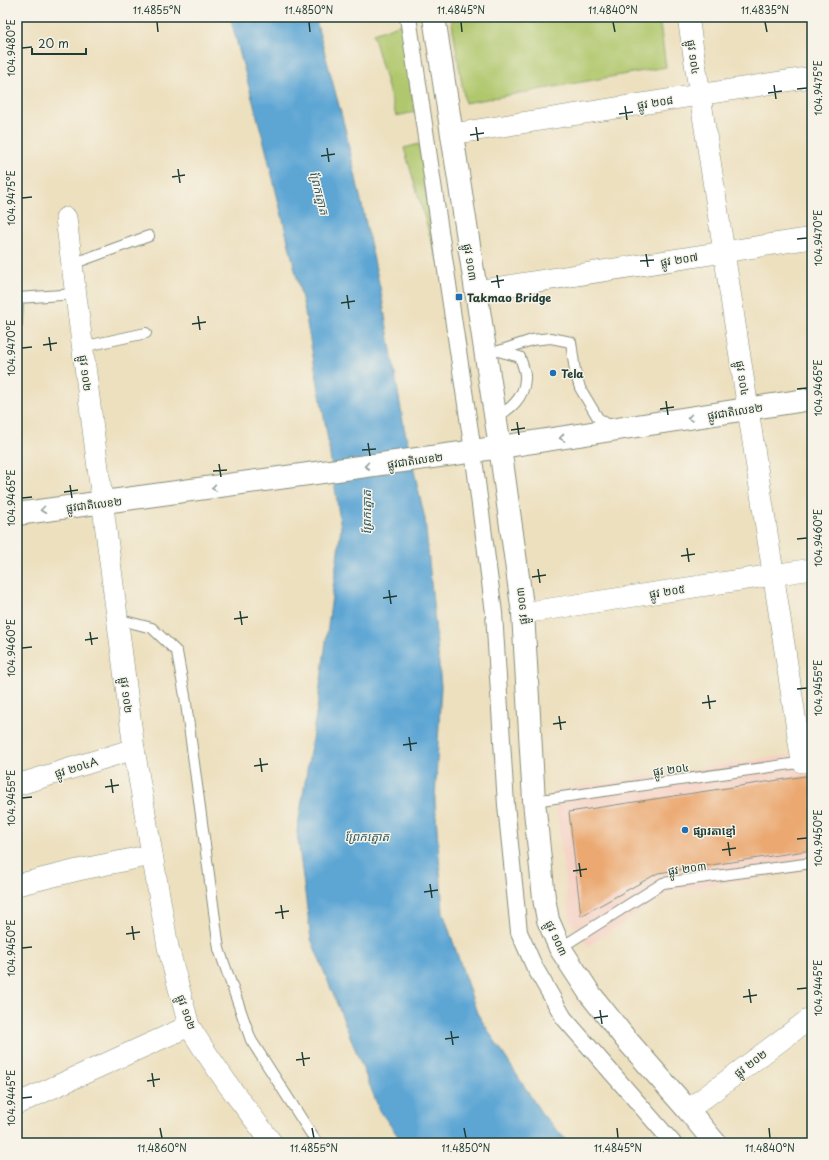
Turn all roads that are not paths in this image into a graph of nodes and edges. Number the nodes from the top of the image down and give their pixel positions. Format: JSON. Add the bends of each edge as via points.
{"nodes":[{"id":1,"x":408,"y":17,"type":"edge"},
{"id":2,"x":434,"y":17,"type":"edge"},
{"id":3,"x":688,"y":17,"type":"edge"},
{"id":4,"x":812,"y":77,"type":"edge"},
{"id":5,"x":700,"y":95,"type":"junction"},
{"id":6,"x":452,"y":134,"type":"junction"},
{"id":7,"x":66,"y":218,"type":"dead end"},
{"id":8,"x":149,"y":236,"type":"dead end"},
{"id":9,"x":812,"y":238,"type":"edge"},
{"id":10,"x":724,"y":252,"type":"junction"},
{"id":11,"x":72,"y":264,"type":"junction"},
{"id":12,"x":476,"y":291,"type":"junction"},
{"id":13,"x":76,"y":294,"type":"junction"},
{"id":14,"x":18,"y":298,"type":"edge"},
{"id":15,"x":17,"y":324,"type":"edge"},
{"id":16,"x":146,"y":333,"type":"dead end"},
{"id":17,"x":82,"y":347,"type":"junction"},
{"id":18,"x":492,"y":350,"type":"junction"},
{"id":19,"x":812,"y":399,"type":"edge"},
{"id":20,"x":748,"y":409,"type":"junction"},
{"id":21,"x":495,"y":418,"type":"junction"},
{"id":22,"x":615,"y":430,"type":"junction"},
{"id":23,"x":500,"y":447,"type":"junction"},
{"id":24,"x":467,"y":452,"type":"junction"},
{"id":25,"x":102,"y":503,"type":"junction"},
{"id":26,"x":17,"y":514,"type":"edge"},
{"id":27,"x":812,"y":569,"type":"edge"},
{"id":28,"x":774,"y":575,"type":"junction"},
{"id":29,"x":522,"y":613,"type":"junction"},
{"id":30,"x":117,"y":619,"type":"junction"},
{"id":31,"x":134,"y":749,"type":"junction"},
{"id":32,"x":807,"y":761,"type":"edge"},
{"id":33,"x":17,"y":785,"type":"edge"},
{"id":34,"x":534,"y":802,"type":"junction"},
{"id":35,"x":152,"y":855,"type":"junction"},
{"id":36,"x":812,"y":863,"type":"edge"},
{"id":37,"x":17,"y":885,"type":"edge"},
{"id":38,"x":560,"y":948,"type":"junction"},
{"id":39,"x":812,"y":1016,"type":"edge"},
{"id":40,"x":189,"y":1026,"type":"junction"},
{"id":41,"x":19,"y":1103,"type":"dead end"},
{"id":42,"x":688,"y":1110,"type":"junction"},
{"id":43,"x":272,"y":1143,"type":"edge"},
{"id":44,"x":317,"y":1143,"type":"edge"},
{"id":45,"x":673,"y":1143,"type":"edge"},
{"id":46,"x":715,"y":1143,"type":"edge"}],
"edges":[{"from":1,"to":24,"type":"street"},
{"from":2,"to":6,"type":"street","name":"ផ្លូវ ១០៣"},
{"from":3,"to":5,"type":"street","name":"ផ្លូវ ១០៤"},
{"from":4,"to":5,"type":"street","name":"ផ្លូវ ២០៨"},
{"from":5,"to":6,"type":"street","name":"ផ្លូវ ២០៨"},
{"from":5,"to":10,"type":"street","name":"ផ្លូវ ១០៤"},
{"from":6,"to":12,"type":"street","name":"ផ្លូវ ១០៣"},
{"from":7,"to":11,"type":"street","name":"ផ្លូវ ១០២"},
{"from":8,"to":11,"type":"lane"},
{"from":9,"to":10,"type":"street","name":"ផ្លូវ ២០៧"},
{"from":10,"to":12,"type":"street","name":"ផ្លូវ ២០៧"},
{"from":10,"to":20,"type":"street","name":"ផ្លូវ ១០៤"},
{"from":11,"to":13,"type":"street","name":"ផ្លូវ ១០២"},
{"from":12,"to":18,"type":"street","name":"ផ្លូវ ១០៣"},
{"from":13,"to":14,"type":"lane"},
{"from":13,"to":17,"type":"street","name":"ផ្លូវ ១០២"},
{"from":14,"to":15,"type":"lane"},
{"from":16,"to":17,"type":"lane"},
{"from":17,"to":25,"type":"street","name":"ផ្លូវ ១០២"},
{"from":18,"to":21,"type":"street","name":"ផ្លូវ ១០៣"},
{"from":18,"to":21,"type":"lane","via":[[520,357],[526,378],[522,394],[511,408]]},
{"from":18,"to":22,"type":"lane","via":[[551,338],[570,342],[580,388],[598,418]]},
{"from":19,"to":20,"type":"street","name":"ផ្លូវជាតិលេខ២"},
{"from":20,"to":22,"type":"street","name":"ផ្លូវជាតិលេខ២","one_way":true},
{"from":20,"to":28,"type":"street","name":"ផ្លូវ ១០៤"},
{"from":21,"to":23,"type":"street","name":"ផ្លូវ ១០៣"},
{"from":22,"to":23,"type":"street","name":"ផ្លូវជាតិលេខ២","one_way":true},
{"from":23,"to":24,"type":"street","name":"ផ្លូវជាតិលេខ២"},
{"from":23,"to":29,"type":"street","name":"ផ្លូវ ១០៣"},
{"from":24,"to":25,"type":"street","name":"ផ្លូវជាតិលេខ២","one_way":true},
{"from":24,"to":45,"type":"street","via":[[494,613],[506,805],[519,932],[534,966],[564,1018]]},
{"from":25,"to":26,"type":"street","name":"ផ្លូវជាតិលេខ២","one_way":true},
{"from":25,"to":30,"type":"street","name":"ផ្លូវ ១០២"},
{"from":27,"to":28,"type":"street","name":"ផ្លូវ ២០៥"},
{"from":28,"to":29,"type":"street","name":"ផ្លូវ ២០៥"},
{"from":28,"to":32,"type":"street","name":"ផ្លូវ ១០៤"},
{"from":29,"to":34,"type":"street","name":"ផ្លូវ ១០៣"},
{"from":30,"to":31,"type":"street","name":"ផ្លូវ ១០២"},
{"from":30,"to":44,"type":"lane","via":[[152,628],[177,652],[219,949],[251,1040]]},
{"from":31,"to":33,"type":"street","name":"ផ្លូវ ២០៤A"},
{"from":31,"to":35,"type":"street","name":"ផ្លូវ ១០២"},
{"from":32,"to":34,"type":"lane","name":"ផ្លូវ ២០៤"},
{"from":34,"to":38,"type":"street","name":"ផ្លូវ ១០៣","via":[[544,898],[548,920]]},
{"from":35,"to":37,"type":"street"},
{"from":35,"to":40,"type":"street","name":"ផ្លូវ ១០២","via":[[168,947]]},
{"from":36,"to":38,"type":"lane","name":"ផ្លូវ ២០៣","via":[[663,884]]},
{"from":38,"to":42,"type":"street","name":"ផ្លូវ ១០៣","via":[[590,994]]},
{"from":39,"to":42,"type":"street","name":"ផ្លូវ ២០២"},
{"from":40,"to":41,"type":"street"},
{"from":40,"to":43,"type":"street","name":"ផ្លូវ ១០២","via":[[229,1086]]},
{"from":42,"to":46,"type":"street","name":"ផ្លូវ ១០៣"}]}
